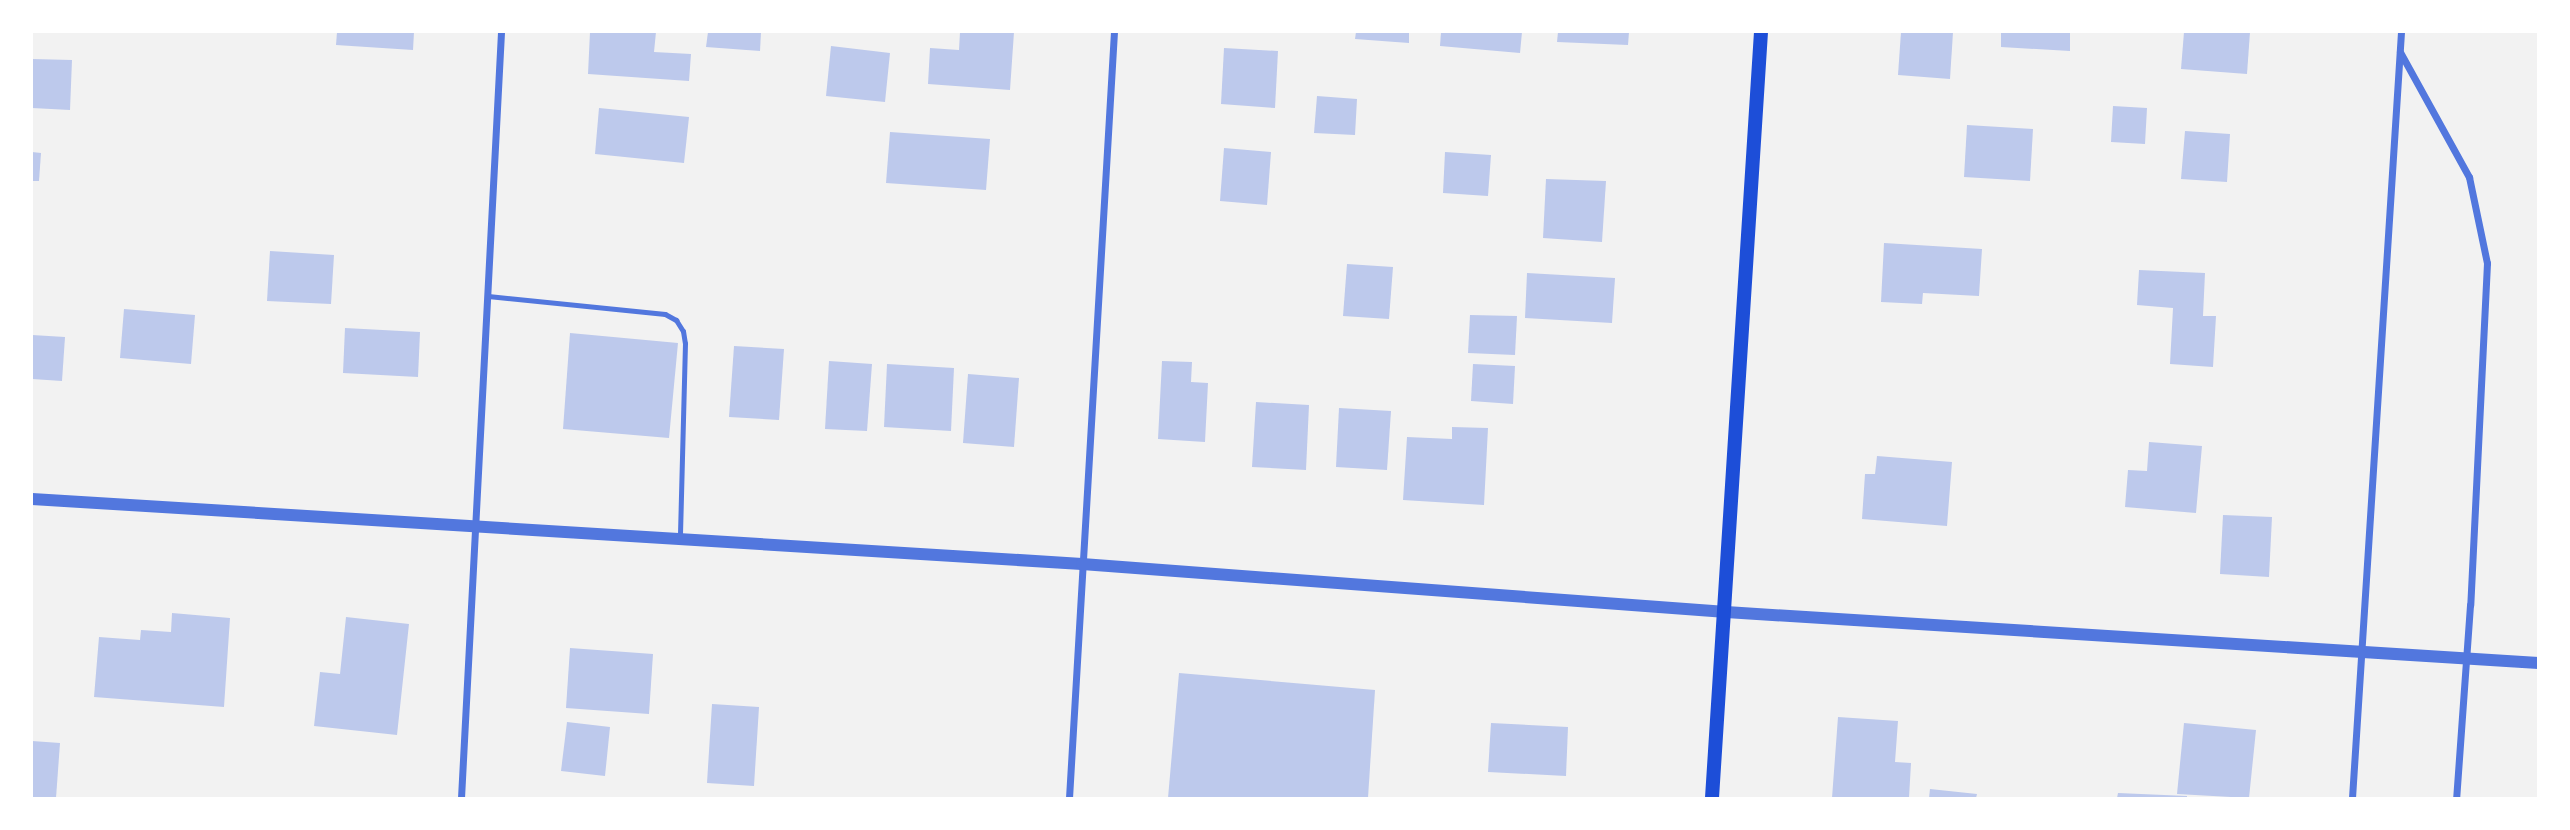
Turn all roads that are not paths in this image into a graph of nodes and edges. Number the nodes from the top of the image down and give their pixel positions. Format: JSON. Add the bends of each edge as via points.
{"nodes":[{"id":1,"x":501,"y":32,"type":"edge"},
{"id":2,"x":1114,"y":32,"type":"edge"},
{"id":3,"x":1761,"y":32,"type":"edge"},
{"id":4,"x":2401,"y":32,"type":"edge"},
{"id":5,"x":2400,"y":51,"type":"junction"},
{"id":6,"x":488,"y":296,"type":"junction"},
{"id":7,"x":32,"y":499,"type":"edge"},
{"id":8,"x":475,"y":527,"type":"junction"},
{"id":9,"x":680,"y":540,"type":"junction"},
{"id":10,"x":1082,"y":564,"type":"junction"},
{"id":11,"x":1726,"y":611,"type":"junction"},
{"id":12,"x":2361,"y":650,"type":"junction"},
{"id":13,"x":2467,"y":657,"type":"junction"},
{"id":14,"x":2539,"y":663,"type":"edge"},
{"id":15,"x":461,"y":799,"type":"edge"},
{"id":16,"x":1069,"y":799,"type":"edge"},
{"id":17,"x":1712,"y":799,"type":"edge"},
{"id":18,"x":2352,"y":799,"type":"edge"},
{"id":19,"x":2456,"y":799,"type":"edge"}],
"edges":[{"from":1,"to":6,"type":"street"},
{"from":2,"to":10,"type":"street"},
{"from":3,"to":11,"type":"main road"},
{"from":4,"to":5,"type":"street"},
{"from":5,"to":12,"type":"street"},
{"from":5,"to":13,"type":"street","via":[[2469,177],[2487,263]]},
{"from":6,"to":8,"type":"street"},
{"from":6,"to":9,"type":"lane","via":[[665,314],[676,320],[685,343]]},
{"from":7,"to":8,"type":"street"},
{"from":8,"to":9,"type":"street"},
{"from":8,"to":15,"type":"street"},
{"from":9,"to":10,"type":"street"},
{"from":10,"to":11,"type":"street"},
{"from":10,"to":16,"type":"street"},
{"from":11,"to":12,"type":"street"},
{"from":11,"to":17,"type":"main road"},
{"from":12,"to":13,"type":"street"},
{"from":12,"to":18,"type":"street"},
{"from":13,"to":14,"type":"street"},
{"from":13,"to":19,"type":"street"}]}
